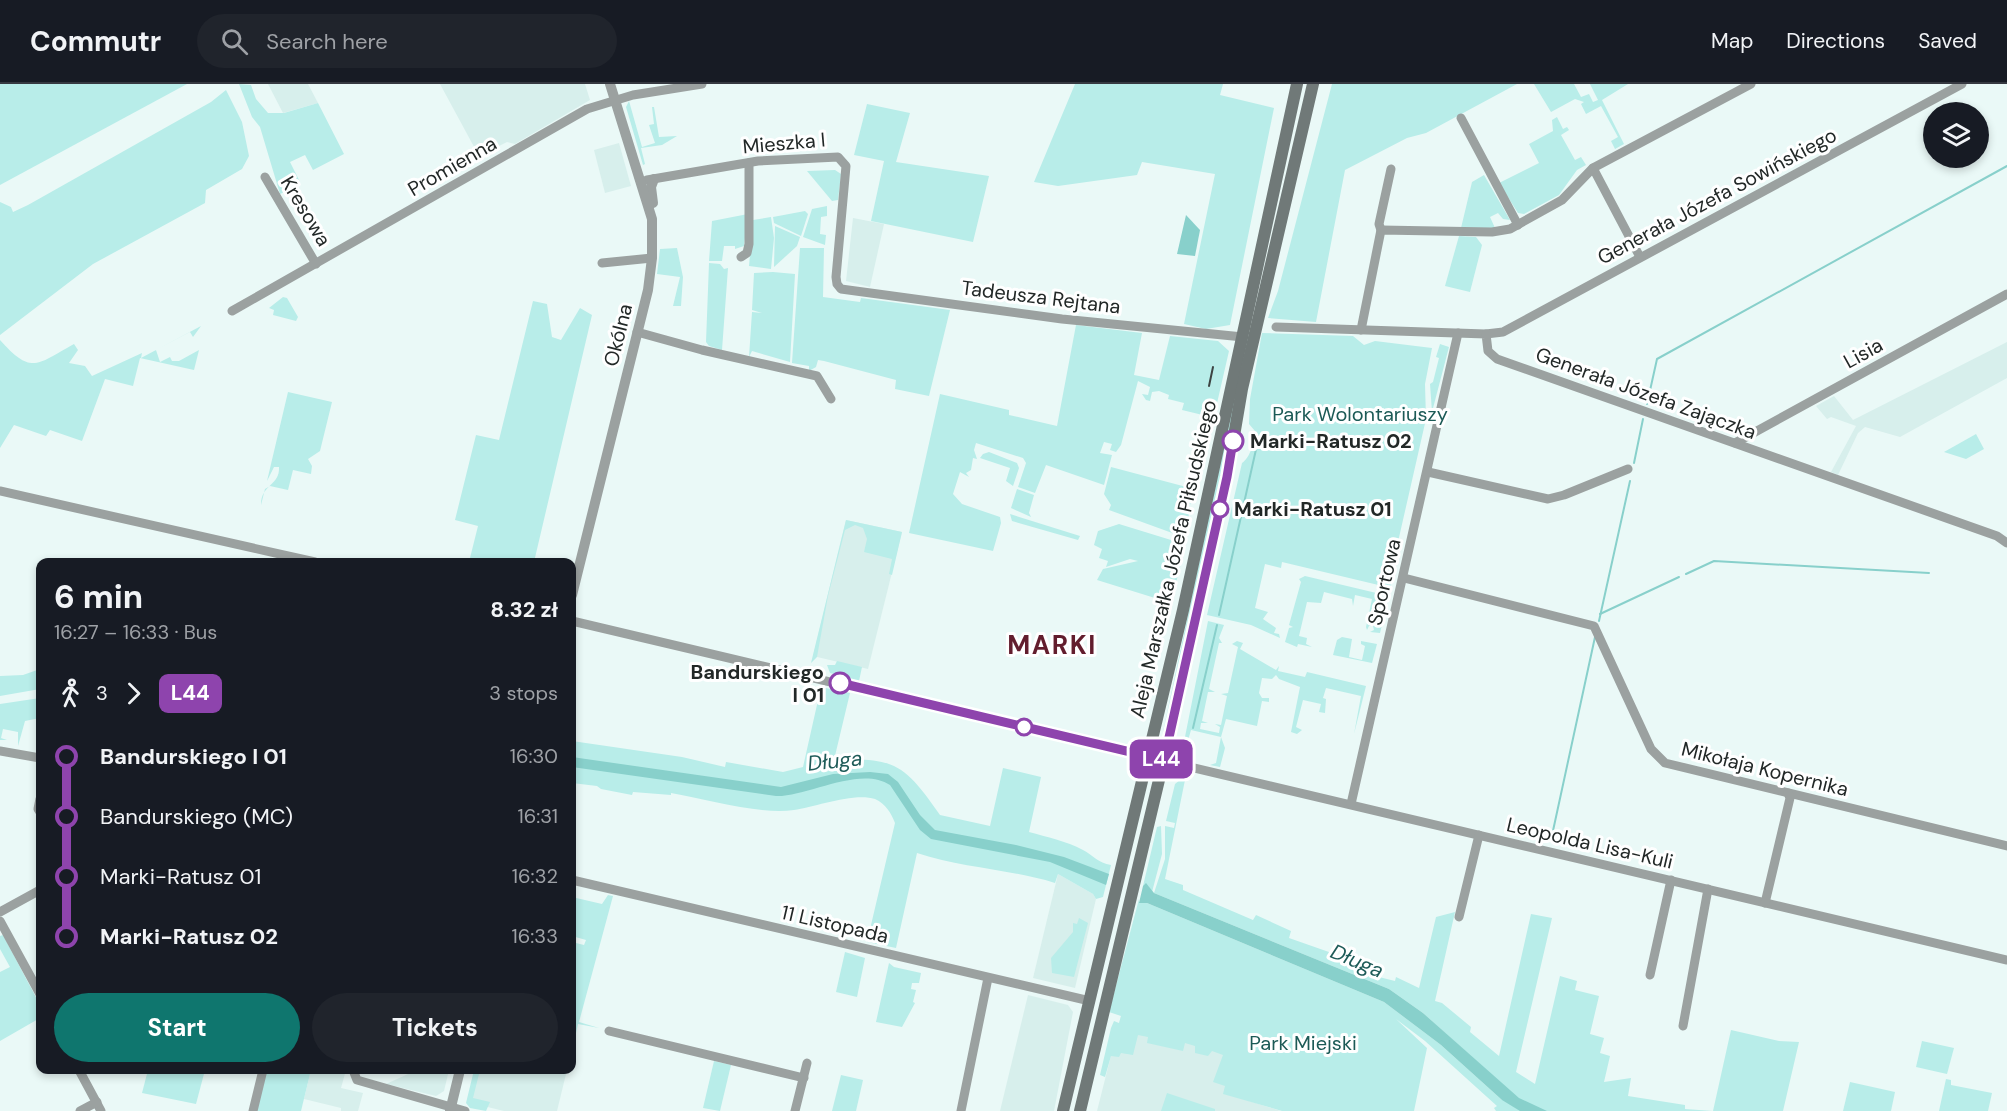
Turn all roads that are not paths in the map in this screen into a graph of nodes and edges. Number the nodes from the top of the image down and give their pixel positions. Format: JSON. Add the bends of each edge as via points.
{"nodes":[{"id":1,"x":610,"y":84,"type":"edge"},
{"id":2,"x":702,"y":84,"type":"edge"},
{"id":3,"x":1297,"y":84,"type":"edge"},
{"id":4,"x":1313,"y":84,"type":"edge"},
{"id":5,"x":1751,"y":84,"type":"edge"},
{"id":6,"x":1962,"y":84,"type":"edge"},
{"id":7,"x":615,"y":100,"type":"junction"},
{"id":8,"x":1461,"y":118,"type":"dead end"},
{"id":9,"x":749,"y":163,"type":"junction"},
{"id":10,"x":1593,"y":168,"type":"junction"},
{"id":11,"x":1391,"y":169,"type":"dead end"},
{"id":12,"x":265,"y":177,"type":"dead end"},
{"id":13,"x":654,"y":179,"type":"junction"},
{"id":14,"x":639,"y":182,"type":"junction"},
{"id":15,"x":652,"y":219,"type":"junction"},
{"id":16,"x":1518,"y":225,"type":"junction"},
{"id":17,"x":1383,"y":230,"type":"junction"},
{"id":18,"x":741,"y":257,"type":"dead end"},
{"id":19,"x":1640,"y":257,"type":"junction"},
{"id":20,"x":652,"y":258,"type":"junction"},
{"id":21,"x":602,"y":262,"type":"dead end"},
{"id":22,"x":316,"y":264,"type":"junction"},
{"id":23,"x":837,"y":284,"type":"joint"},
{"id":24,"x":2007,"y":294,"type":"edge"},
{"id":25,"x":232,"y":311,"type":"dead end"},
{"id":26,"x":1276,"y":327,"type":"dead end"},
{"id":27,"x":1360,"y":330,"type":"junction"},
{"id":28,"x":638,"y":332,"type":"junction"},
{"id":29,"x":1458,"y":333,"type":"junction"},
{"id":30,"x":1486,"y":334,"type":"junction"},
{"id":31,"x":1243,"y":337,"type":"junction"},
{"id":32,"x":831,"y":399,"type":"dead end"},
{"id":33,"x":1734,"y":443,"type":"junction"},
{"id":34,"x":1628,"y":469,"type":"dead end"},
{"id":35,"x":1428,"y":472,"type":"junction"},
{"id":36,"x":0,"y":491,"type":"edge"},
{"id":37,"x":2007,"y":543,"type":"edge"},
{"id":38,"x":297,"y":558,"type":"edge"},
{"id":39,"x":576,"y":579,"type":"edge"},
{"id":40,"x":1404,"y":579,"type":"junction"},
{"id":41,"x":576,"y":622,"type":"edge"},
{"id":42,"x":0,"y":751,"type":"edge"},
{"id":43,"x":1149,"y":756,"type":"junction"},
{"id":44,"x":36,"y":757,"type":"edge"},
{"id":45,"x":1164,"y":760,"type":"junction"},
{"id":46,"x":1788,"y":793,"type":"junction"},
{"id":47,"x":1351,"y":804,"type":"junction"},
{"id":48,"x":1479,"y":835,"type":"junction"},
{"id":49,"x":2007,"y":846,"type":"edge"},
{"id":50,"x":1671,"y":880,"type":"junction"},
{"id":51,"x":576,"y":881,"type":"edge"},
{"id":52,"x":1708,"y":889,"type":"junction"},
{"id":53,"x":36,"y":892,"type":"edge"},
{"id":54,"x":1765,"y":903,"type":"junction"},
{"id":55,"x":0,"y":912,"type":"edge"},
{"id":56,"x":1459,"y":917,"type":"dead end"},
{"id":57,"x":1,"y":925,"type":"edge"},
{"id":58,"x":2007,"y":960,"type":"edge"},
{"id":59,"x":1650,"y":975,"type":"dead end"},
{"id":60,"x":988,"y":978,"type":"junction"},
{"id":61,"x":36,"y":987,"type":"edge"},
{"id":62,"x":1090,"y":1001,"type":"junction"},
{"id":63,"x":1683,"y":1026,"type":"dead end"},
{"id":64,"x":609,"y":1031,"type":"dead end"},
{"id":65,"x":807,"y":1063,"type":"dead end"},
{"id":66,"x":81,"y":1074,"type":"edge"},
{"id":67,"x":262,"y":1074,"type":"edge"},
{"id":68,"x":355,"y":1074,"type":"edge"},
{"id":69,"x":459,"y":1074,"type":"edge"},
{"id":70,"x":804,"y":1078,"type":"junction"},
{"id":71,"x":99,"y":1107,"type":"edge"},
{"id":72,"x":451,"y":1109,"type":"edge"},
{"id":73,"x":80,"y":1111,"type":"edge"},
{"id":74,"x":253,"y":1111,"type":"edge"},
{"id":75,"x":465,"y":1111,"type":"edge"},
{"id":76,"x":795,"y":1111,"type":"edge"},
{"id":77,"x":961,"y":1111,"type":"edge"},
{"id":78,"x":1063,"y":1111,"type":"edge"},
{"id":79,"x":1080,"y":1111,"type":"edge"}],
"edges":[{"from":1,"to":7,"type":"street","name":"Okólna"},
{"from":2,"to":7,"type":"street","name":"Promienna"},
{"from":3,"to":31,"type":"main road","name":"Aleja Marszałka Józefa Piłsudskiego"},
{"from":4,"to":45,"type":"main road","name":"Aleja Marszałka Józefa Piłsudskiego"},
{"from":5,"to":10,"type":"street"},
{"from":6,"to":19,"type":"street","name":"Generała Józefa Sowińskiego"},
{"from":7,"to":14,"type":"street","name":"Okólna"},
{"from":7,"to":22,"type":"street","name":"Promienna","via":[[577,114]]},
{"from":8,"to":16,"type":"street"},
{"from":9,"to":13,"type":"street","name":"Mieszka I"},
{"from":9,"to":18,"type":"street","via":[[749,244],[747,253]]},
{"from":9,"to":23,"type":"street","name":"Mieszka I","via":[[835,156],[844,161]]},
{"from":10,"to":16,"type":"street","via":[[1566,197]]},
{"from":10,"to":19,"type":"street"},
{"from":11,"to":17,"type":"street","via":[[1379,224]]},
{"from":12,"to":22,"type":"street","name":"Kresowa"},
{"from":13,"to":14,"type":"street","name":"Mieszka I"},
{"from":13,"to":15,"type":"street"},
{"from":14,"to":15,"type":"street","name":"Okólna"},
{"from":15,"to":20,"type":"street","name":"Okólna"},
{"from":16,"to":17,"type":"street","via":[[1496,232]]},
{"from":17,"to":27,"type":"street"},
{"from":19,"to":30,"type":"street","name":"Generała Józefa Sowińskiego","via":[[1503,332]]},
{"from":20,"to":21,"type":"street"},
{"from":20,"to":28,"type":"street","name":"Okólna"},
{"from":22,"to":25,"type":"street","name":"Promienna"},
{"from":23,"to":31,"type":"street","name":"Tadeusza Rejtana","via":[[841,289],[1050,317]]},
{"from":24,"to":33,"type":"street","name":"Lisia"},
{"from":26,"to":27,"type":"street"},
{"from":27,"to":29,"type":"street"},
{"from":28,"to":32,"type":"street","via":[[817,376]]},
{"from":28,"to":39,"type":"street","name":"Okólna"},
{"from":29,"to":30,"type":"street"},
{"from":29,"to":35,"type":"street","name":"Sportowa"},
{"from":30,"to":33,"type":"street","name":"Generała Józefa Zajączka","via":[[1488,351],[1497,359]]},
{"from":31,"to":43,"type":"main road","name":"Aleja Marszałka Józefa Piłsudskiego"},
{"from":33,"to":37,"type":"street","name":"Generała Józefa Zajączka","via":[[1997,536]]},
{"from":34,"to":35,"type":"street","via":[[1548,499]]},
{"from":35,"to":40,"type":"street","name":"Sportowa"},
{"from":36,"to":38,"type":"street"},
{"from":40,"to":46,"type":"street","name":"Mikołaja Kopernika","via":[[1594,626],[1658,758]]},
{"from":40,"to":47,"type":"street","name":"Sportowa"},
{"from":41,"to":43,"type":"street","name":"Leopolda Lisa-Kuli"},
{"from":42,"to":44,"type":"street"},
{"from":43,"to":45,"type":"street","name":"Leopolda Lisa-Kuli"},
{"from":43,"to":62,"type":"main road","name":"Aleja Marszałka Józefa Piłsudskiego"},
{"from":45,"to":47,"type":"street","name":"Leopolda Lisa-Kuli"},
{"from":45,"to":79,"type":"main road","name":"Aleja Marszałka Józefa Piłsudskiego"},
{"from":46,"to":49,"type":"street","name":"Mikołaja Kopernika"},
{"from":46,"to":54,"type":"street"},
{"from":47,"to":48,"type":"street","name":"Leopolda Lisa-Kuli"},
{"from":48,"to":50,"type":"street","name":"Leopolda Lisa-Kuli"},
{"from":48,"to":56,"type":"street"},
{"from":50,"to":52,"type":"street","name":"Leopolda Lisa-Kuli"},
{"from":50,"to":59,"type":"street"},
{"from":51,"to":60,"type":"street","name":"11 Listopada"},
{"from":52,"to":54,"type":"street","name":"Leopolda Lisa-Kuli"},
{"from":52,"to":63,"type":"street"},
{"from":53,"to":55,"type":"street"},
{"from":54,"to":58,"type":"street","name":"Leopolda Lisa-Kuli"},
{"from":57,"to":61,"type":"street"},
{"from":60,"to":62,"type":"street","name":"11 Listopada"},
{"from":60,"to":77,"type":"street"},
{"from":62,"to":78,"type":"main road","name":"Aleja Marszałka Józefa Piłsudskiego"},
{"from":64,"to":70,"type":"street"},
{"from":65,"to":70,"type":"street"},
{"from":66,"to":71,"type":"street"},
{"from":67,"to":74,"type":"street"},
{"from":68,"to":72,"type":"street","via":[[357,1080]]},
{"from":69,"to":72,"type":"street"},
{"from":70,"to":76,"type":"street"},
{"from":71,"to":73,"type":"street"},
{"from":72,"to":75,"type":"street"}]}
